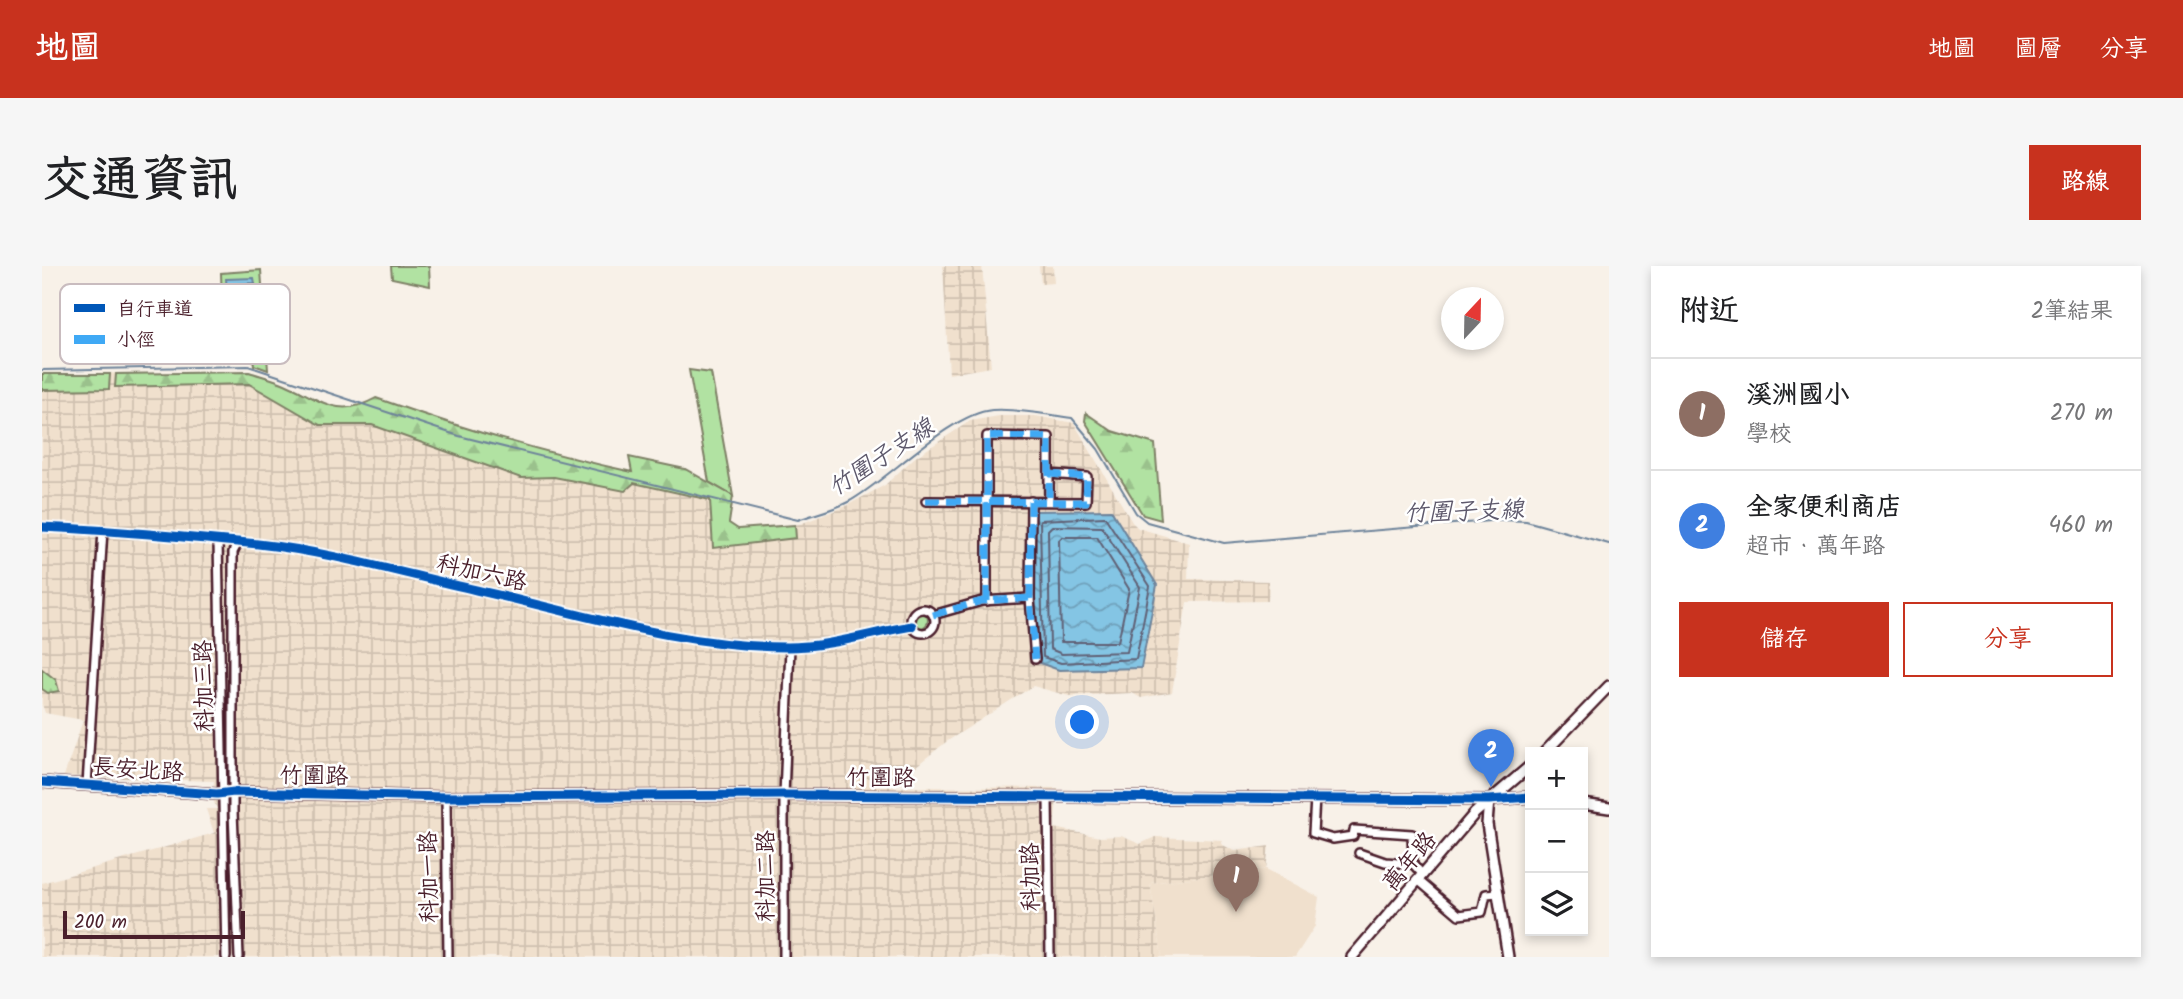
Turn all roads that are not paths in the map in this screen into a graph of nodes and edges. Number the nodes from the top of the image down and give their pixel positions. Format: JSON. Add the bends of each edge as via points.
{"nodes":[{"id":1,"x":1049,"y":474,"type":"junction"},
{"id":2,"x":926,"y":501,"type":"dead end"},
{"id":3,"x":1049,"y":501,"type":"junction"},
{"id":4,"x":987,"y":502,"type":"junction"},
{"id":5,"x":1031,"y":502,"type":"junction"},
{"id":6,"x":42,"y":527,"type":"edge"},
{"id":7,"x":103,"y":530,"type":"junction"},
{"id":8,"x":218,"y":541,"type":"junction"},
{"id":9,"x":238,"y":544,"type":"junction"},
{"id":10,"x":1030,"y":598,"type":"junction"},
{"id":11,"x":987,"y":601,"type":"junction"},
{"id":12,"x":933,"y":615,"type":"junction"},
{"id":13,"x":912,"y":626,"type":"junction"},
{"id":14,"x":790,"y":647,"type":"junction"},
{"id":15,"x":1035,"y":659,"type":"dead end"},
{"id":16,"x":1609,"y":686,"type":"edge"},
{"id":17,"x":1550,"y":747,"type":"edge"},
{"id":18,"x":1525,"y":770,"type":"edge"},
{"id":19,"x":42,"y":782,"type":"edge"},
{"id":20,"x":87,"y":785,"type":"junction"},
{"id":21,"x":230,"y":792,"type":"junction"},
{"id":22,"x":784,"y":795,"type":"junction"},
{"id":23,"x":446,"y":797,"type":"junction"},
{"id":24,"x":1525,"y":797,"type":"edge"},
{"id":25,"x":1048,"y":798,"type":"junction"},
{"id":26,"x":1315,"y":798,"type":"junction"},
{"id":27,"x":1489,"y":800,"type":"junction"},
{"id":28,"x":1588,"y":805,"type":"edge"},
{"id":29,"x":1609,"y":808,"type":"edge"},
{"id":30,"x":1359,"y":853,"type":"dead end"},
{"id":31,"x":1413,"y":864,"type":"junction"},
{"id":32,"x":1421,"y":878,"type":"junction"},
{"id":33,"x":1499,"y":893,"type":"junction"},
{"id":34,"x":226,"y":957,"type":"edge"},
{"id":35,"x":239,"y":957,"type":"edge"},
{"id":36,"x":448,"y":957,"type":"edge"},
{"id":37,"x":784,"y":957,"type":"edge"},
{"id":38,"x":1050,"y":957,"type":"edge"},
{"id":39,"x":1352,"y":957,"type":"edge"},
{"id":40,"x":1508,"y":957,"type":"edge"}],
"edges":[{"from":1,"to":3,"type":"street"},
{"from":1,"to":3,"type":"street","via":[[1087,477],[1087,502]]},
{"from":1,"to":4,"type":"street","via":[[1049,437],[987,436]]},
{"from":2,"to":4,"type":"street"},
{"from":3,"to":5,"type":"street"},
{"from":4,"to":5,"type":"street"},
{"from":4,"to":11,"type":"street"},
{"from":5,"to":10,"type":"street"},
{"from":6,"to":7,"type":"street","name":"科加六路"},
{"from":7,"to":8,"type":"street","name":"科加六路"},
{"from":7,"to":20,"type":"street"},
{"from":8,"to":9,"type":"street","name":"科加六路"},
{"from":8,"to":21,"type":"street","name":"科加三路"},
{"from":9,"to":14,"type":"street","name":"科加六路","via":[[330,557],[687,638]]},
{"from":9,"to":21,"type":"street","name":"科加三路","via":[[233,552]]},
{"from":10,"to":11,"type":"street"},
{"from":10,"to":15,"type":"street"},
{"from":11,"to":12,"type":"street"},
{"from":12,"to":13,"type":"street","via":[[917,610]]},
{"from":12,"to":13,"type":"street","via":[[933,627],[927,632]]},
{"from":13,"to":14,"type":"street","name":"科加六路"},
{"from":14,"to":22,"type":"street","name":"科加二路"},
{"from":16,"to":17,"type":"street"},
{"from":18,"to":27,"type":"street","name":"萬年路"},
{"from":19,"to":20,"type":"street","name":"長安北路"},
{"from":20,"to":21,"type":"street","name":"長安北路"},
{"from":21,"to":23,"type":"street","name":"竹圍路"},
{"from":21,"to":34,"type":"street","name":"科加三路"},
{"from":21,"to":35,"type":"street","name":"科加三路"},
{"from":22,"to":23,"type":"street","name":"竹圍路"},
{"from":22,"to":25,"type":"street","name":"竹圍路"},
{"from":22,"to":37,"type":"street","name":"科加二路"},
{"from":23,"to":36,"type":"street","name":"科加一路"},
{"from":24,"to":27,"type":"street","name":"竹圍路"},
{"from":25,"to":26,"type":"street","name":"竹圍路"},
{"from":25,"to":38,"type":"street","name":"科加路"},
{"from":26,"to":27,"type":"street","name":"竹圍路"},
{"from":26,"to":31,"type":"street","via":[[1313,833],[1333,839],[1353,835],[1354,830],[1412,834]]},
{"from":27,"to":32,"type":"street","name":"萬年路"},
{"from":27,"to":33,"type":"street","via":[[1487,824]]},
{"from":28,"to":29,"type":"street"},
{"from":30,"to":31,"type":"street","via":[[1385,862]]},
{"from":31,"to":32,"type":"street"},
{"from":32,"to":33,"type":"street","via":[[1459,915],[1482,912],[1486,894]]},
{"from":32,"to":39,"type":"street","name":"萬年路"},
{"from":33,"to":40,"type":"street"}]}
